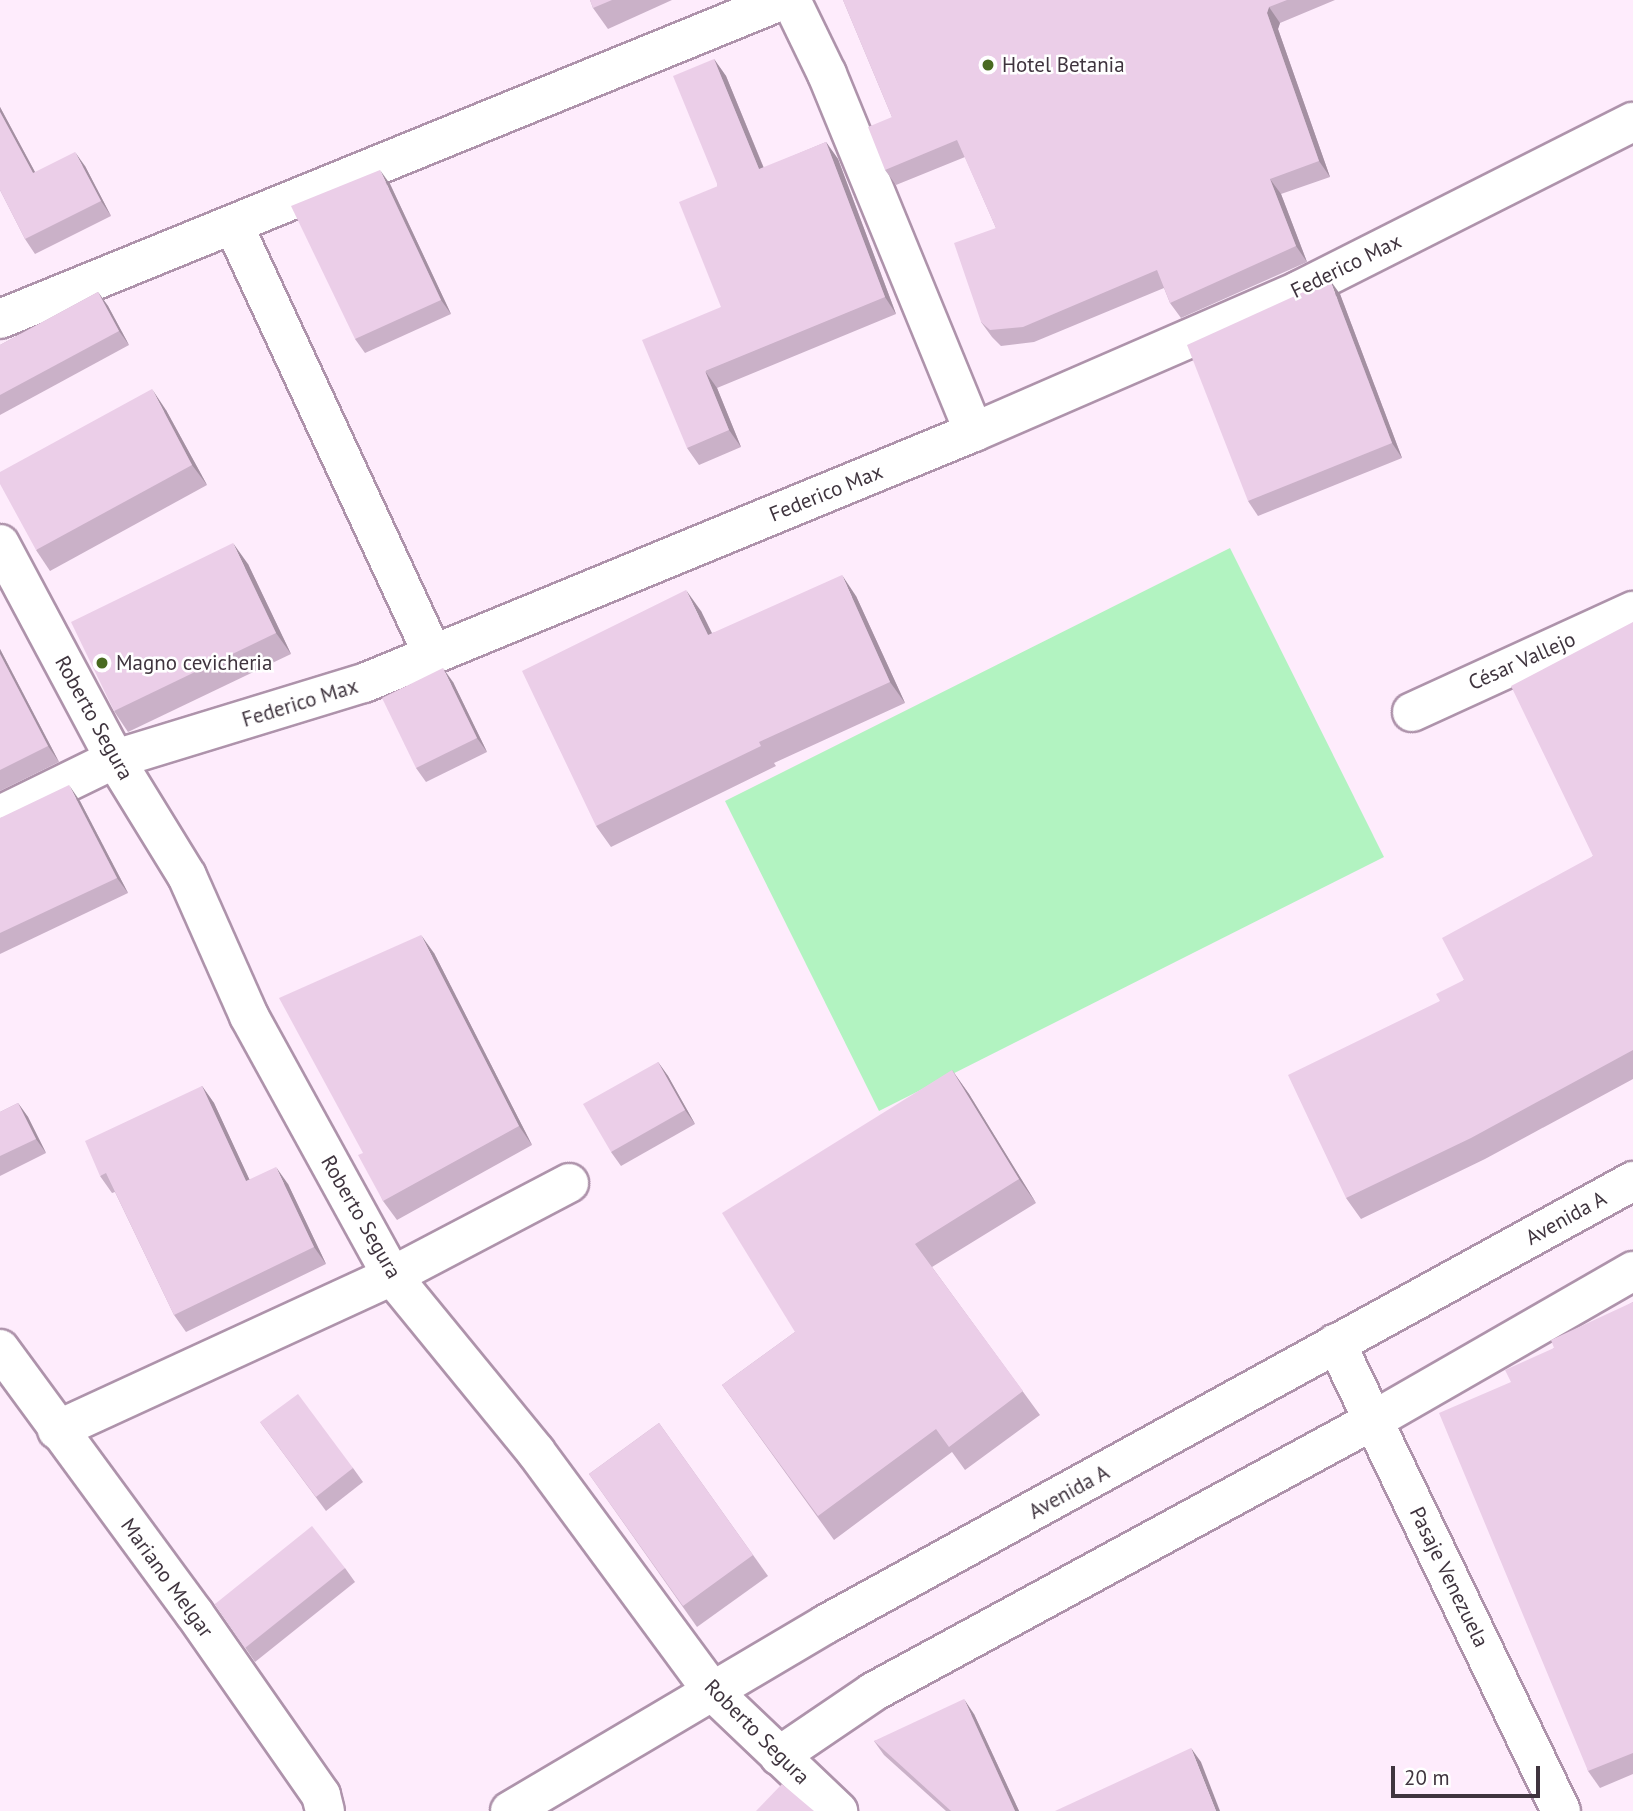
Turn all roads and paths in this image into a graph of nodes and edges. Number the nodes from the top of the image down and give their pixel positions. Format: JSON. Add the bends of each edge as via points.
{"nodes":[{"id":1,"x":783,"y":0,"type":"edge"},
{"id":2,"x":790,"y":0,"type":"edge"},
{"id":3,"x":1633,"y":122,"type":"edge"},
{"id":4,"x":233,"y":224,"type":"junction"},
{"id":5,"x":0,"y":319,"type":"edge"},
{"id":6,"x":974,"y":432,"type":"junction"},
{"id":7,"x":0,"y":544,"type":"edge"},
{"id":8,"x":1633,"y":611,"type":"edge"},
{"id":9,"x":433,"y":655,"type":"junction"},
{"id":10,"x":1412,"y":712,"type":"dead end"},
{"id":11,"x":115,"y":759,"type":"junction"},
{"id":12,"x":0,"y":815,"type":"edge"},
{"id":13,"x":1633,"y":1181,"type":"edge"},
{"id":14,"x":569,"y":1183,"type":"dead end"},
{"id":15,"x":1633,"y":1271,"type":"edge"},
{"id":16,"x":392,"y":1276,"type":"junction"},
{"id":17,"x":1336,"y":1343,"type":"junction"},
{"id":18,"x":0,"y":1349,"type":"edge"},
{"id":19,"x":1374,"y":1420,"type":"junction"},
{"id":20,"x":57,"y":1430,"type":"junction"},
{"id":21,"x":713,"y":1692,"type":"junction"},
{"id":22,"x":779,"y":1756,"type":"junction"},
{"id":23,"x":325,"y":1811,"type":"edge"},
{"id":24,"x":510,"y":1811,"type":"edge"},
{"id":25,"x":838,"y":1811,"type":"edge"},
{"id":26,"x":1562,"y":1811,"type":"edge"}],
"edges":[{"from":1,"to":4,"type":"street"},
{"from":2,"to":6,"type":"street","via":[[827,75]]},
{"from":3,"to":6,"type":"street","name":"Federico Max","via":[[1300,289]]},
{"from":4,"to":5,"type":"street"},
{"from":4,"to":9,"type":"street"},
{"from":6,"to":9,"type":"street","name":"Federico Max"},
{"from":7,"to":11,"type":"street","name":"Roberto Segura"},
{"from":8,"to":10,"type":"street","name":"César Vallejo"},
{"from":9,"to":11,"type":"street","name":"Federico Max","via":[[364,683]]},
{"from":11,"to":12,"type":"street","name":"Federico Max"},
{"from":11,"to":16,"type":"street","name":"Roberto Segura","via":[[187,876],[249,1016]]},
{"from":13,"to":17,"type":"street","name":"Avenida A"},
{"from":14,"to":16,"type":"street"},
{"from":15,"to":19,"type":"street"},
{"from":16,"to":20,"type":"street"},
{"from":16,"to":21,"type":"street","name":"Roberto Segura","via":[[536,1452]]},
{"from":17,"to":19,"type":"street","name":"Pasaje Venezuela"},
{"from":17,"to":21,"type":"street","name":"Avenida A","via":[[826,1624]]},
{"from":18,"to":20,"type":"street","name":"Mariano Melgar"},
{"from":19,"to":22,"type":"street","via":[[873,1692]]},
{"from":19,"to":26,"type":"street","name":"Pasaje Venezuela"},
{"from":20,"to":23,"type":"street","name":"Mariano Melgar","via":[[194,1613],[321,1795]]},
{"from":21,"to":22,"type":"street","name":"Roberto Segura"},
{"from":21,"to":24,"type":"street","name":"Avenida A"},
{"from":22,"to":25,"type":"street","name":"Roberto Segura"}]}
